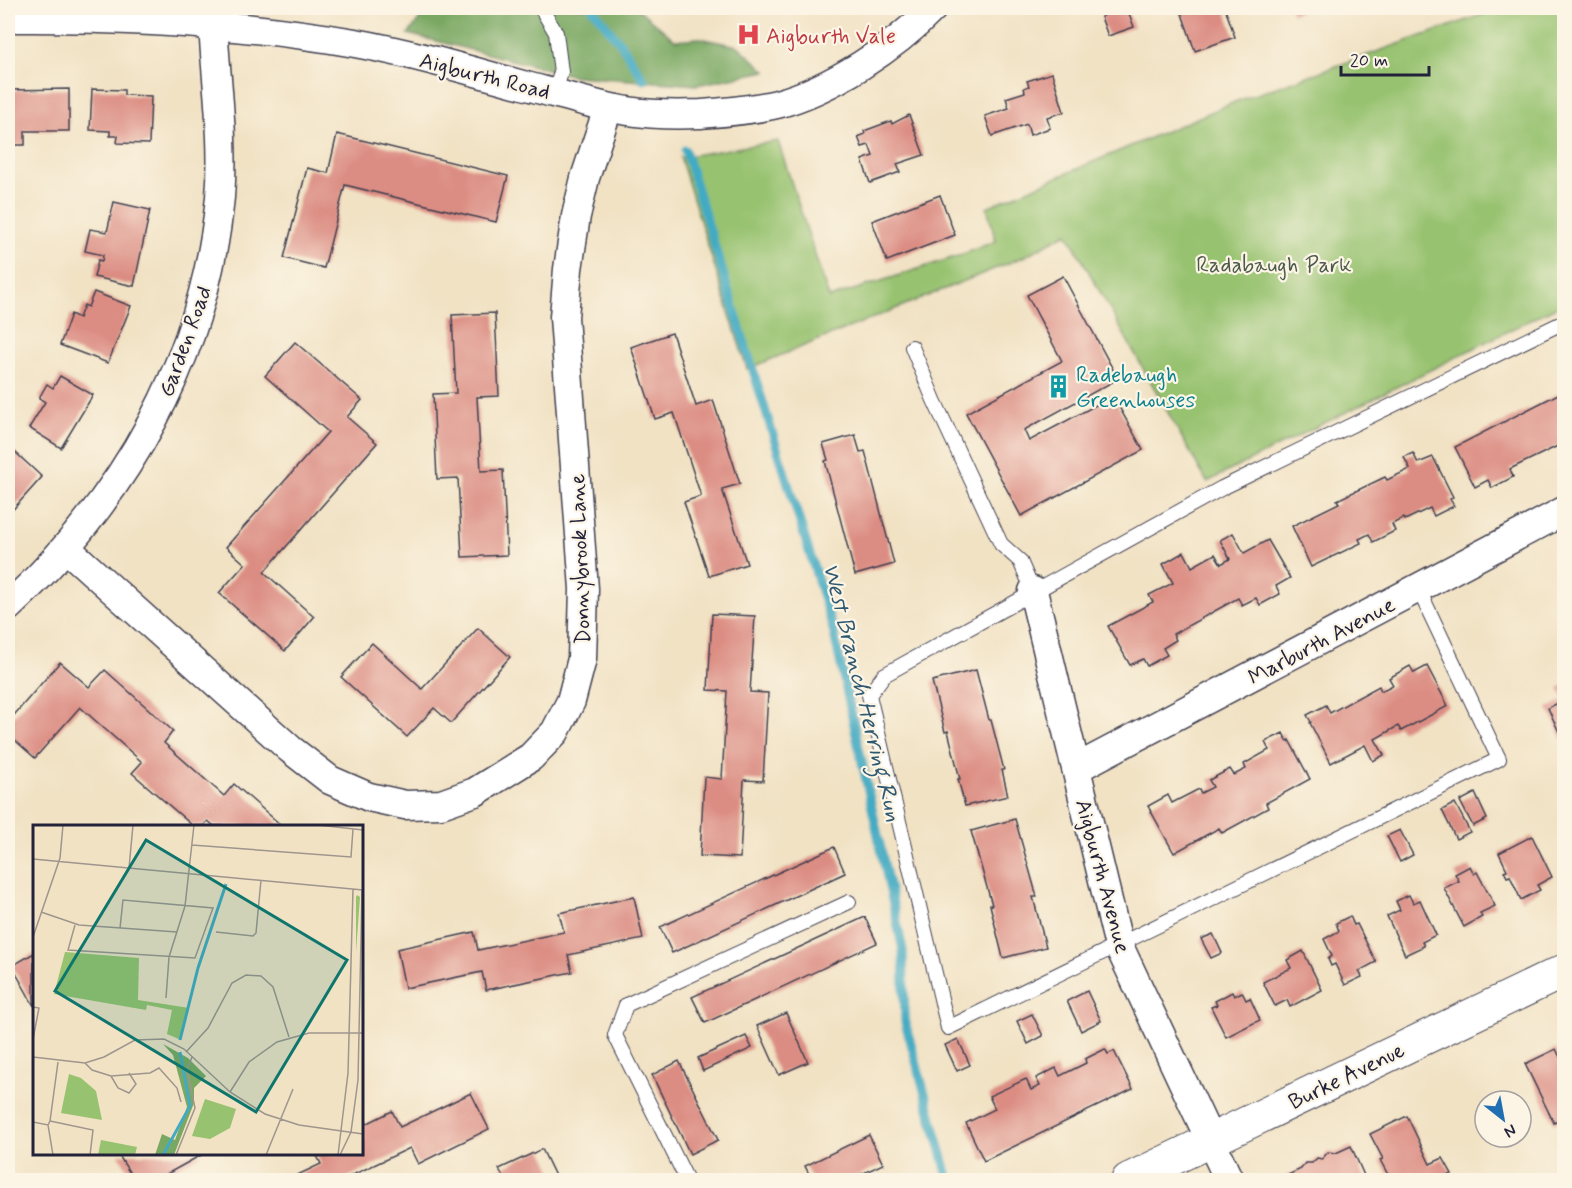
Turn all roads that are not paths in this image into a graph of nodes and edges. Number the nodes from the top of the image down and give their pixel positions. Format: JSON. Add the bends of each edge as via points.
{"nodes":[{"id":1,"x":541,"y":8,"type":"edge"},
{"id":2,"x":933,"y":8,"type":"edge"},
{"id":3,"x":8,"y":18,"type":"edge"},
{"id":4,"x":213,"y":24,"type":"junction"},
{"id":5,"x":555,"y":93,"type":"junction"},
{"id":6,"x":608,"y":108,"type":"junction"},
{"id":7,"x":1564,"y":322,"type":"edge"},
{"id":8,"x":912,"y":347,"type":"dead end"},
{"id":9,"x":1564,"y":511,"type":"edge"},
{"id":10,"x":66,"y":548,"type":"junction"},
{"id":11,"x":1418,"y":588,"type":"junction"},
{"id":12,"x":1033,"y":591,"type":"junction"},
{"id":13,"x":8,"y":607,"type":"edge"},
{"id":14,"x":1077,"y":768,"type":"junction"},
{"id":15,"x":849,"y":902,"type":"dead end"},
{"id":16,"x":1119,"y":946,"type":"junction"},
{"id":17,"x":1564,"y":971,"type":"edge"},
{"id":18,"x":1210,"y":1141,"type":"junction"},
{"id":19,"x":687,"y":1180,"type":"edge"},
{"id":20,"x":1128,"y":1180,"type":"edge"},
{"id":21,"x":1229,"y":1180,"type":"edge"}],
"edges":[{"from":1,"to":5,"type":"lane","via":[[556,33],[561,72]]},
{"from":2,"to":6,"type":"street","name":"Aigburth Road","via":[[859,65],[806,94],[778,103],[686,115]]},
{"from":3,"to":4,"type":"street","name":"Aigburth Road"},
{"from":4,"to":5,"type":"street","name":"Aigburth Road","via":[[358,44]]},
{"from":4,"to":10,"type":"street","name":"Garden Road","via":[[221,173],[216,230],[203,295],[183,356],[153,422],[119,477]]},
{"from":5,"to":6,"type":"street","name":"Aigburth Road"},
{"from":6,"to":10,"type":"street","name":"Donnybrook Lane","via":[[576,216],[564,317],[584,590],[582,659],[571,701],[555,732],[531,757],[476,792],[441,804],[405,805],[369,797],[330,780]]},
{"from":7,"to":12,"type":"lane","via":[[1222,488]]},
{"from":8,"to":12,"type":"lane","via":[[1000,544],[1020,561]]},
{"from":9,"to":11,"type":"street","name":"Marburth Avenue"},
{"from":10,"to":13,"type":"street","name":"Garden Road"},
{"from":11,"to":14,"type":"street","name":"Marburth Avenue"},
{"from":11,"to":16,"type":"lane","via":[[1499,759]]},
{"from":12,"to":14,"type":"street","name":"Aigburth Avenue"},
{"from":12,"to":16,"type":"lane","via":[[884,675],[869,695],[948,1028]]},
{"from":14,"to":16,"type":"street","name":"Aigburth Avenue"},
{"from":15,"to":19,"type":"lane","via":[[626,1005],[615,1035]]},
{"from":16,"to":18,"type":"street","name":"Aigburth Avenue"},
{"from":17,"to":18,"type":"street","name":"Burke Avenue"},
{"from":18,"to":20,"type":"street","name":"Burke Avenue"},
{"from":18,"to":21,"type":"street","name":"Aigburth Avenue"}]}
